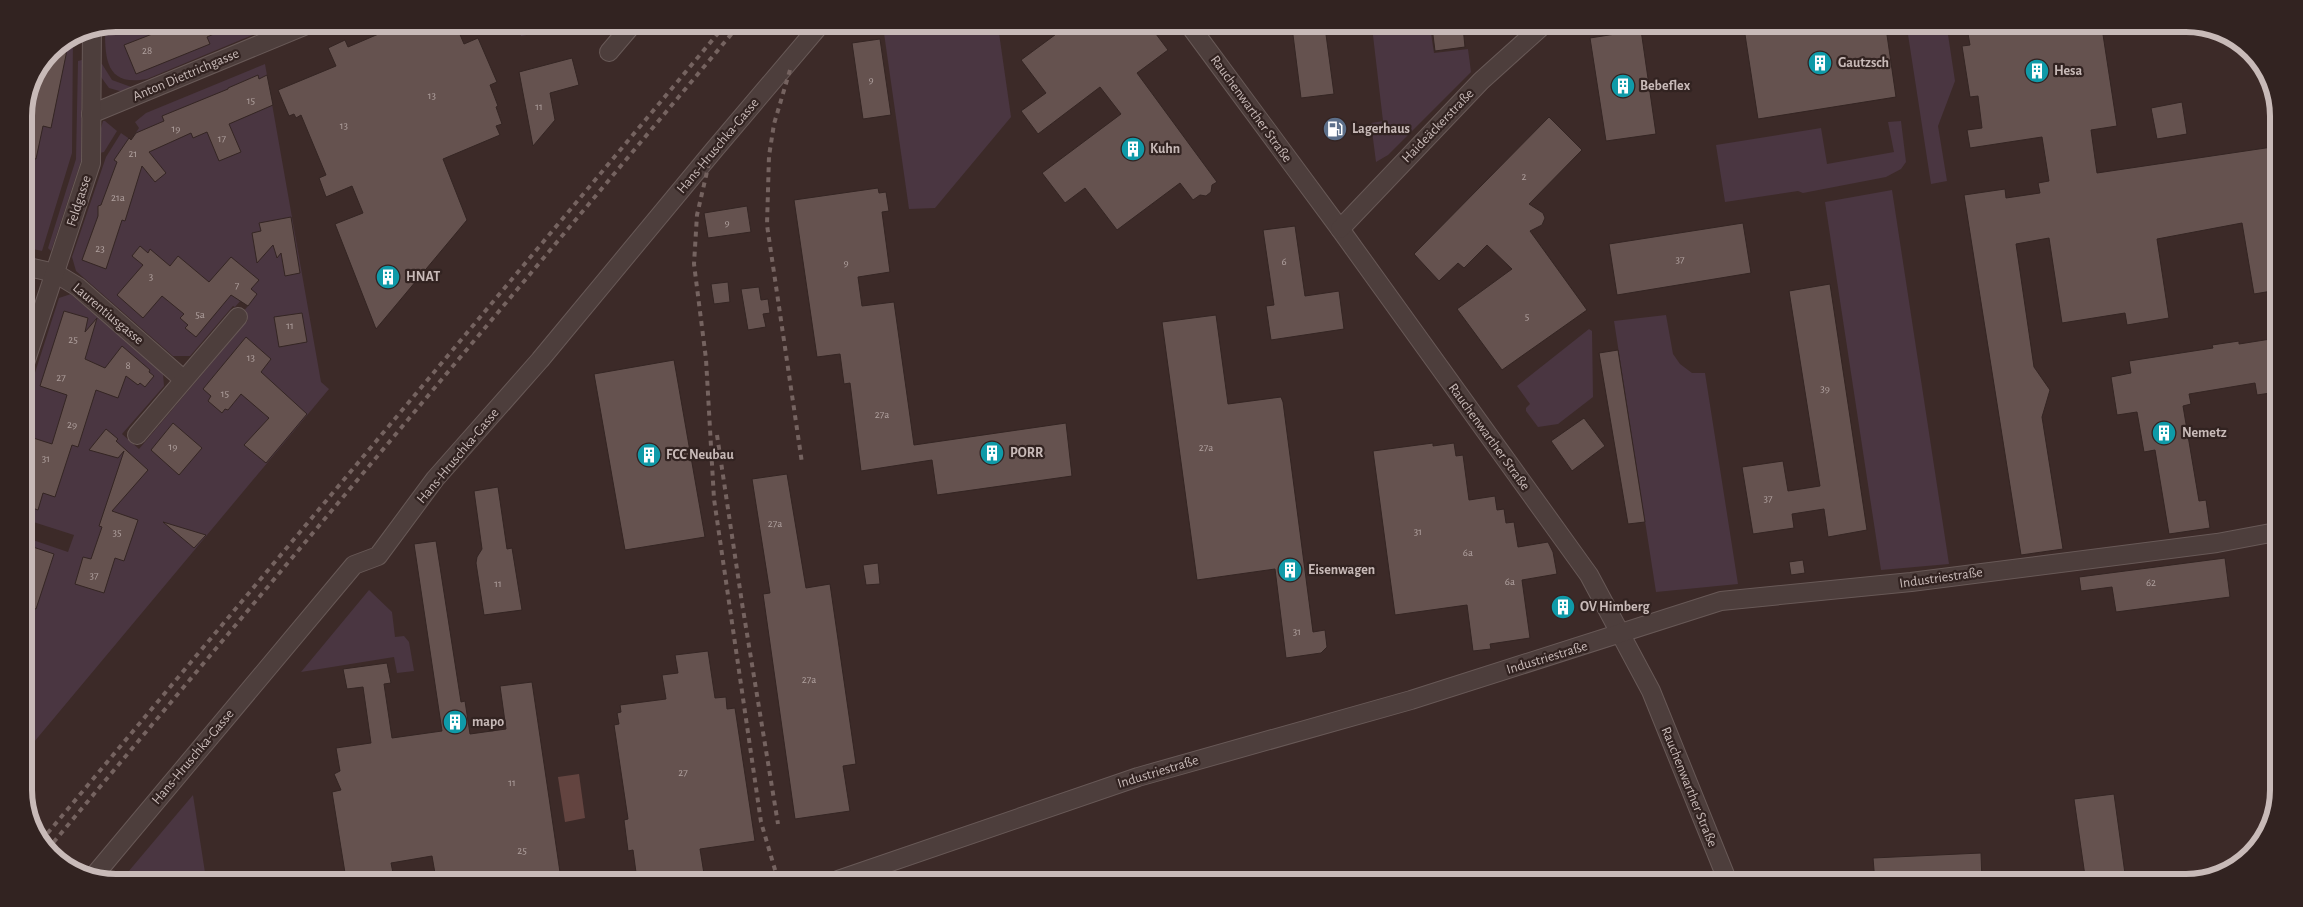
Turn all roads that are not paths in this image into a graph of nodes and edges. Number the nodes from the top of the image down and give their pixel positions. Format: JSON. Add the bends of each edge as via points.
{"nodes":[{"id":1,"x":290,"y":32,"type":"edge"},
{"id":2,"x":626,"y":32,"type":"edge"},
{"id":3,"x":814,"y":32,"type":"edge"},
{"id":4,"x":1194,"y":32,"type":"edge"},
{"id":5,"x":1535,"y":32,"type":"edge"},
{"id":6,"x":92,"y":37,"type":"edge"},
{"id":7,"x":609,"y":52,"type":"dead end"},
{"id":8,"x":91,"y":114,"type":"junction"},
{"id":9,"x":1340,"y":229,"type":"junction"},
{"id":10,"x":32,"y":268,"type":"edge"},
{"id":11,"x":55,"y":273,"type":"junction"},
{"id":12,"x":238,"y":317,"type":"dead end"},
{"id":13,"x":32,"y":341,"type":"edge"},
{"id":14,"x":183,"y":379,"type":"junction"},
{"id":15,"x":137,"y":435,"type":"dead end"},
{"id":16,"x":2270,"y":533,"type":"edge"},
{"id":17,"x":1621,"y":634,"type":"junction"},
{"id":18,"x":97,"y":872,"type":"edge"},
{"id":19,"x":855,"y":874,"type":"edge"},
{"id":20,"x":1725,"y":874,"type":"edge"}],
"edges":[{"from":1,"to":8,"type":"street","name":"Anton Diettrichgasse"},
{"from":2,"to":7,"type":"street"},
{"from":3,"to":18,"type":"street","name":"Hans-Hruschka-Gasse","via":[[540,360],[435,479],[378,556],[354,565]]},
{"from":4,"to":9,"type":"street","name":"Rauchenwarther Straße"},
{"from":5,"to":9,"type":"street","name":"Haideäckerstraße","via":[[1481,81]]},
{"from":6,"to":8,"type":"street","name":"Feldgasse"},
{"from":8,"to":11,"type":"street","name":"Feldgasse","via":[[91,163]]},
{"from":9,"to":17,"type":"street","name":"Rauchenwarther Straße","via":[[1589,575]]},
{"from":10,"to":11,"type":"street","name":"Laurentiusgasse"},
{"from":11,"to":13,"type":"street","name":"Feldgasse"},
{"from":11,"to":14,"type":"street","name":"Laurentiusgasse","via":[[78,286]]},
{"from":12,"to":14,"type":"street"},
{"from":14,"to":15,"type":"street"},
{"from":16,"to":17,"type":"street","name":"Industriestraße","via":[[2217,543],[1911,582],[1721,601]]},
{"from":17,"to":19,"type":"street","name":"Industriestraße","via":[[1411,700],[1138,777]]},
{"from":17,"to":20,"type":"street","name":"Rauchenwarther Straße","via":[[1651,692]]}]}
